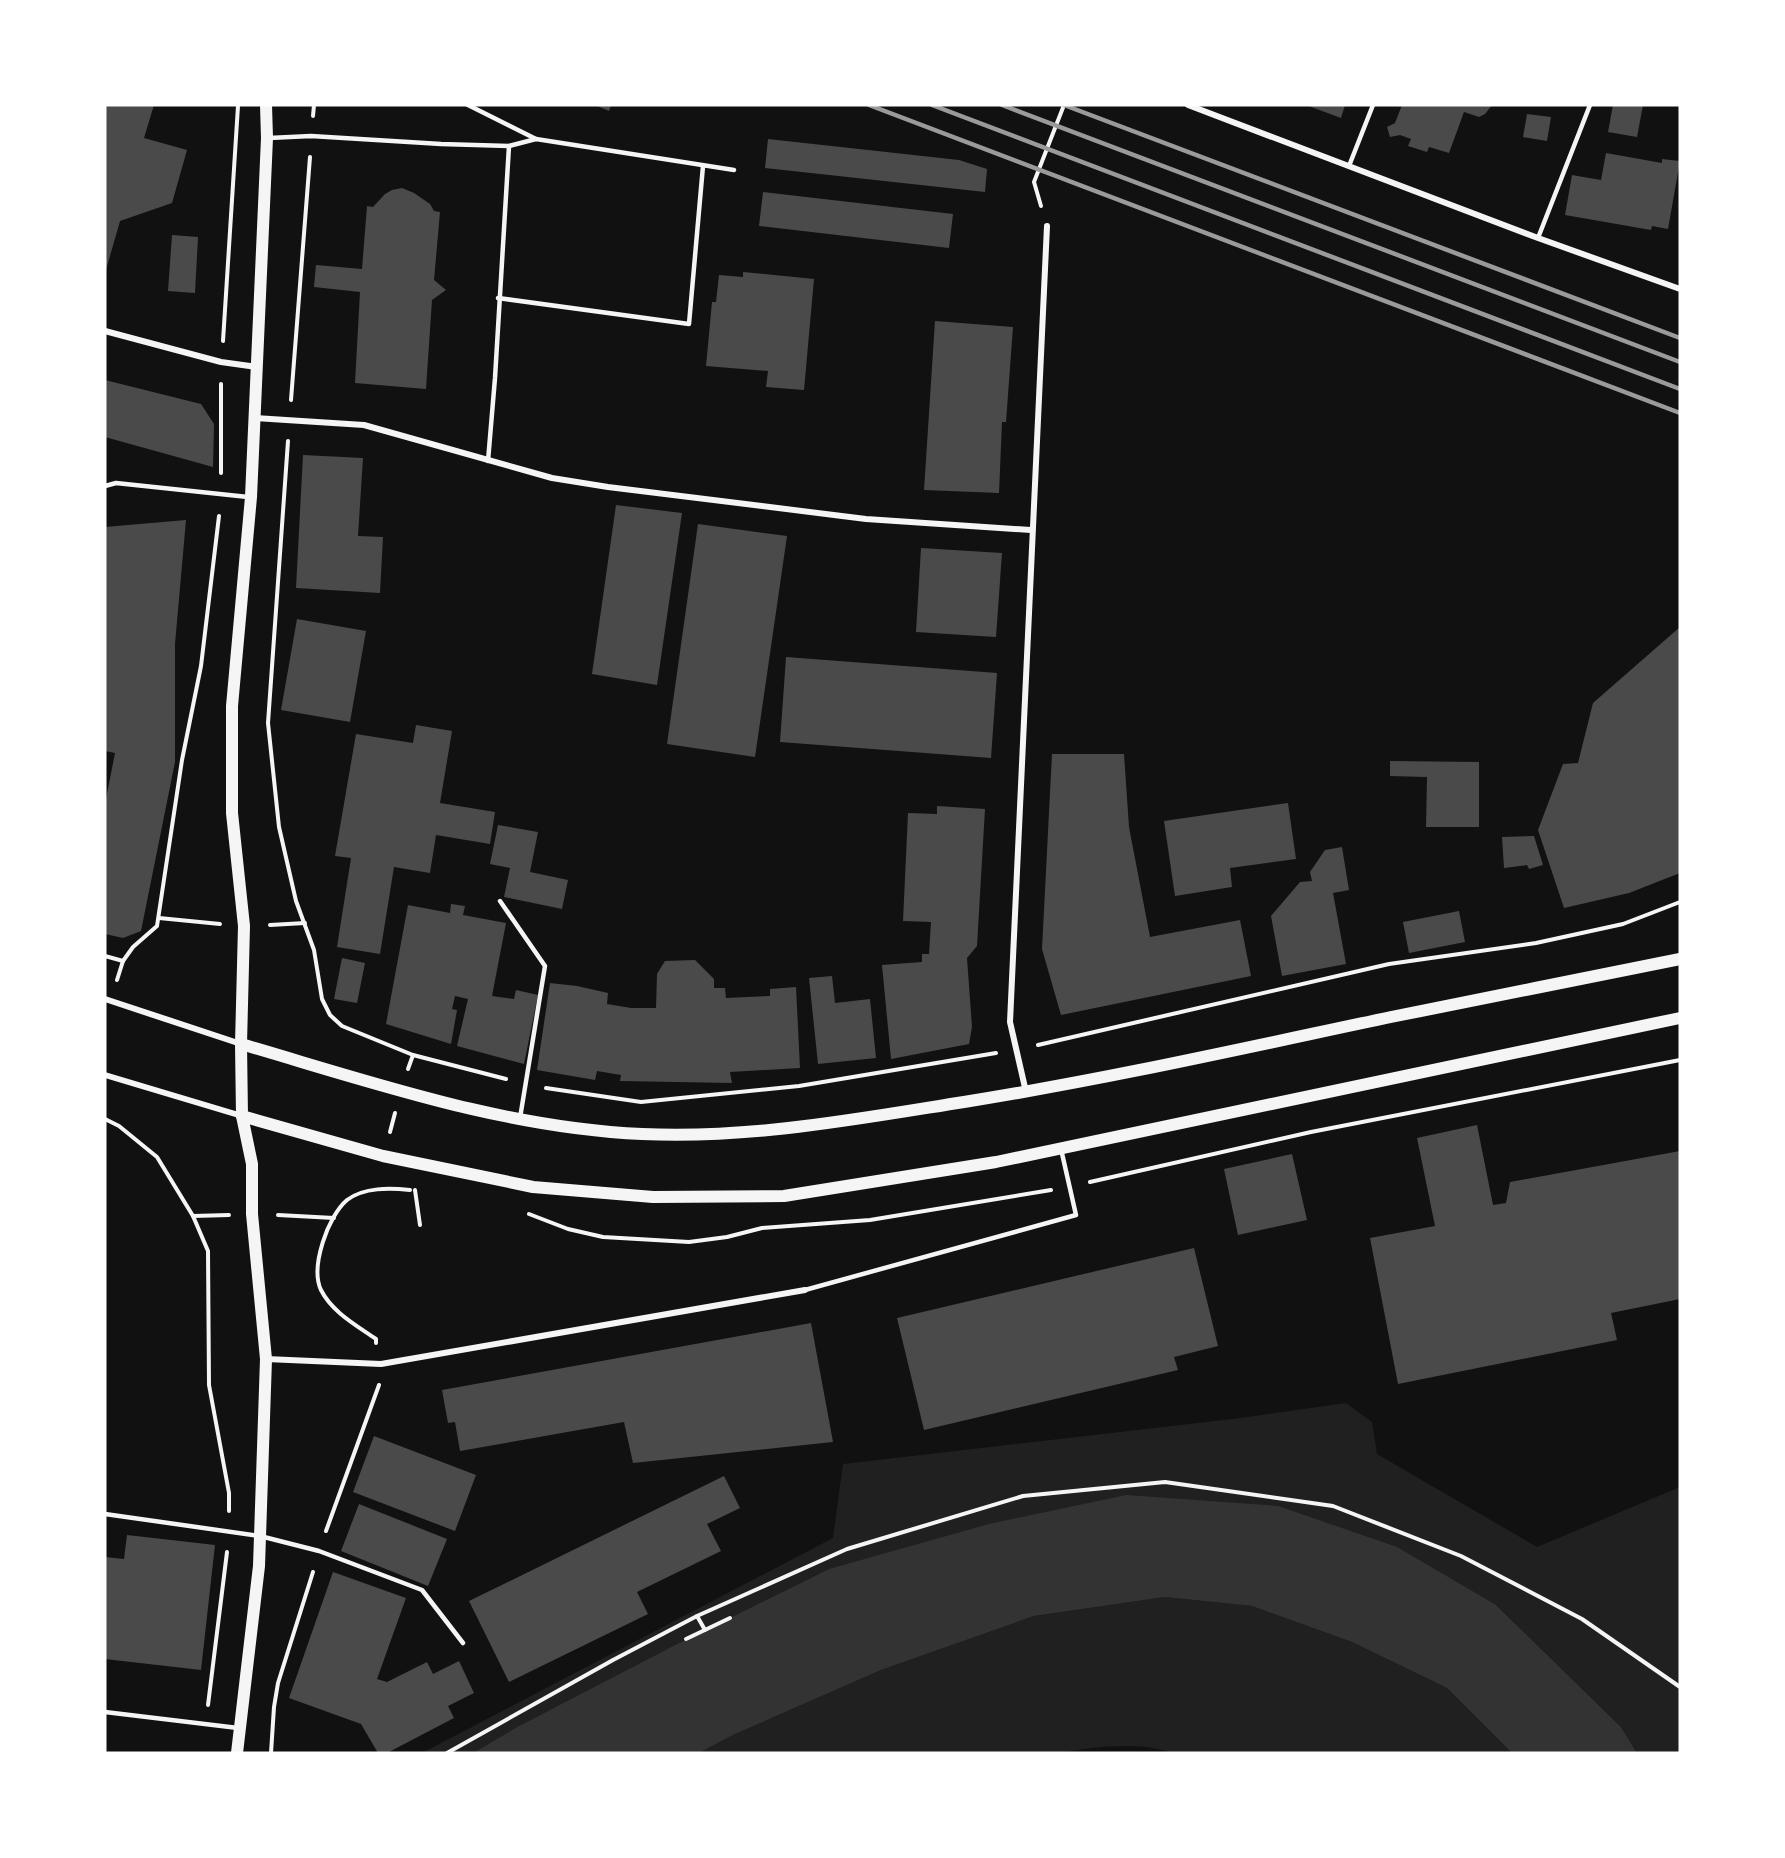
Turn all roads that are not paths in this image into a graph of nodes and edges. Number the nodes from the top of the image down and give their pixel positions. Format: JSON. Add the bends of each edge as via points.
{"nodes":[{"id":1,"x":266,"y":105,"type":"edge"},
{"id":2,"x":468,"y":105,"type":"edge"},
{"id":3,"x":1188,"y":105,"type":"edge"},
{"id":4,"x":1373,"y":105,"type":"edge"},
{"id":5,"x":1590,"y":105,"type":"edge"},
{"id":6,"x":267,"y":138,"type":"junction"},
{"id":7,"x":536,"y":139,"type":"junction"},
{"id":8,"x":509,"y":146,"type":"junction"},
{"id":9,"x":703,"y":166,"type":"junction"},
{"id":10,"x":1349,"y":166,"type":"junction"},
{"id":11,"x":734,"y":170,"type":"dead end"},
{"id":12,"x":1047,"y":226,"type":"road end"},
{"id":13,"x":1538,"y":238,"type":"junction"},
{"id":14,"x":1680,"y":289,"type":"edge"},
{"id":15,"x":498,"y":298,"type":"junction"},
{"id":16,"x":105,"y":331,"type":"edge"},
{"id":17,"x":257,"y":367,"type":"junction"},
{"id":18,"x":255,"y":418,"type":"junction"},
{"id":19,"x":488,"y":461,"type":"junction"},
{"id":20,"x":105,"y":486,"type":"edge"},
{"id":21,"x":251,"y":497,"type":"junction"},
{"id":22,"x":1031,"y":530,"type":"junction"},
{"id":23,"x":500,"y":901,"type":"dead end"},
{"id":24,"x":1680,"y":959,"type":"edge"},
{"id":25,"x":108,"y":1000,"type":"edge"},
{"id":26,"x":1680,"y":1018,"type":"edge"},
{"id":27,"x":241,"y":1044,"type":"junction"},
{"id":28,"x":105,"y":1075,"type":"edge"},
{"id":29,"x":1026,"y":1092,"type":"junction"},
{"id":30,"x":242,"y":1116,"type":"junction"},
{"id":31,"x":519,"y":1121,"type":"junction"},
{"id":32,"x":1061,"y":1148,"type":"junction"},
{"id":33,"x":806,"y":1290,"type":"joint"},
{"id":34,"x":266,"y":1359,"type":"junction"},
{"id":35,"x":105,"y":1514,"type":"edge"},
{"id":36,"x":260,"y":1536,"type":"junction"},
{"id":37,"x":463,"y":1643,"type":"dead end"},
{"id":38,"x":105,"y":1712,"type":"edge"},
{"id":39,"x":240,"y":1728,"type":"junction"},
{"id":40,"x":237,"y":1753,"type":"edge"}],
"edges":[{"from":1,"to":6,"type":"main road"},
{"from":2,"to":7,"type":"lane"},
{"from":3,"to":10,"type":"street"},
{"from":4,"to":10,"type":"lane"},
{"from":5,"to":13,"type":"lane"},
{"from":6,"to":8,"type":"lane","via":[[311,136]]},
{"from":6,"to":17,"type":"main road"},
{"from":7,"to":8,"type":"lane"},
{"from":7,"to":9,"type":"lane"},
{"from":8,"to":15,"type":"lane"},
{"from":9,"to":11,"type":"lane"},
{"from":9,"to":15,"type":"lane","via":[[689,324]]},
{"from":10,"to":13,"type":"street"},
{"from":12,"to":22,"type":"street"},
{"from":13,"to":14,"type":"street"},
{"from":15,"to":19,"type":"lane"},
{"from":16,"to":17,"type":"street","via":[[221,362]]},
{"from":17,"to":18,"type":"main road"},
{"from":18,"to":19,"type":"street","via":[[364,425]]},
{"from":18,"to":21,"type":"main road"},
{"from":19,"to":22,"type":"street","via":[[552,478],[632,490],[866,519]]},
{"from":20,"to":21,"type":"lane","via":[[116,483]]},
{"from":21,"to":27,"type":"main road","via":[[232,706],[232,813],[244,926]]},
{"from":22,"to":29,"type":"street","via":[[1010,1022]]},
{"from":23,"to":31,"type":"lane","via":[[545,966]]},
{"from":24,"to":29,"type":"main road"},
{"from":25,"to":27,"type":"street"},
{"from":26,"to":32,"type":"main road"},
{"from":27,"to":30,"type":"main road"},
{"from":27,"to":31,"type":"main road"},
{"from":28,"to":30,"type":"street"},
{"from":29,"to":31,"type":"main road","via":[[802,1127],[723,1134],[644,1134]]},
{"from":30,"to":32,"type":"main road","via":[[383,1156],[533,1186],[653,1197],[784,1196]]},
{"from":30,"to":34,"type":"main road","via":[[252,1164],[252,1214]]},
{"from":32,"to":33,"type":"lane","via":[[1076,1215]]},
{"from":33,"to":34,"type":"street","via":[[381,1364]]},
{"from":34,"to":36,"type":"main road"},
{"from":35,"to":36,"type":"lane"},
{"from":36,"to":37,"type":"lane","via":[[319,1551],[422,1590]]},
{"from":36,"to":39,"type":"main road"},
{"from":38,"to":39,"type":"lane"},
{"from":39,"to":40,"type":"main road"}]}
